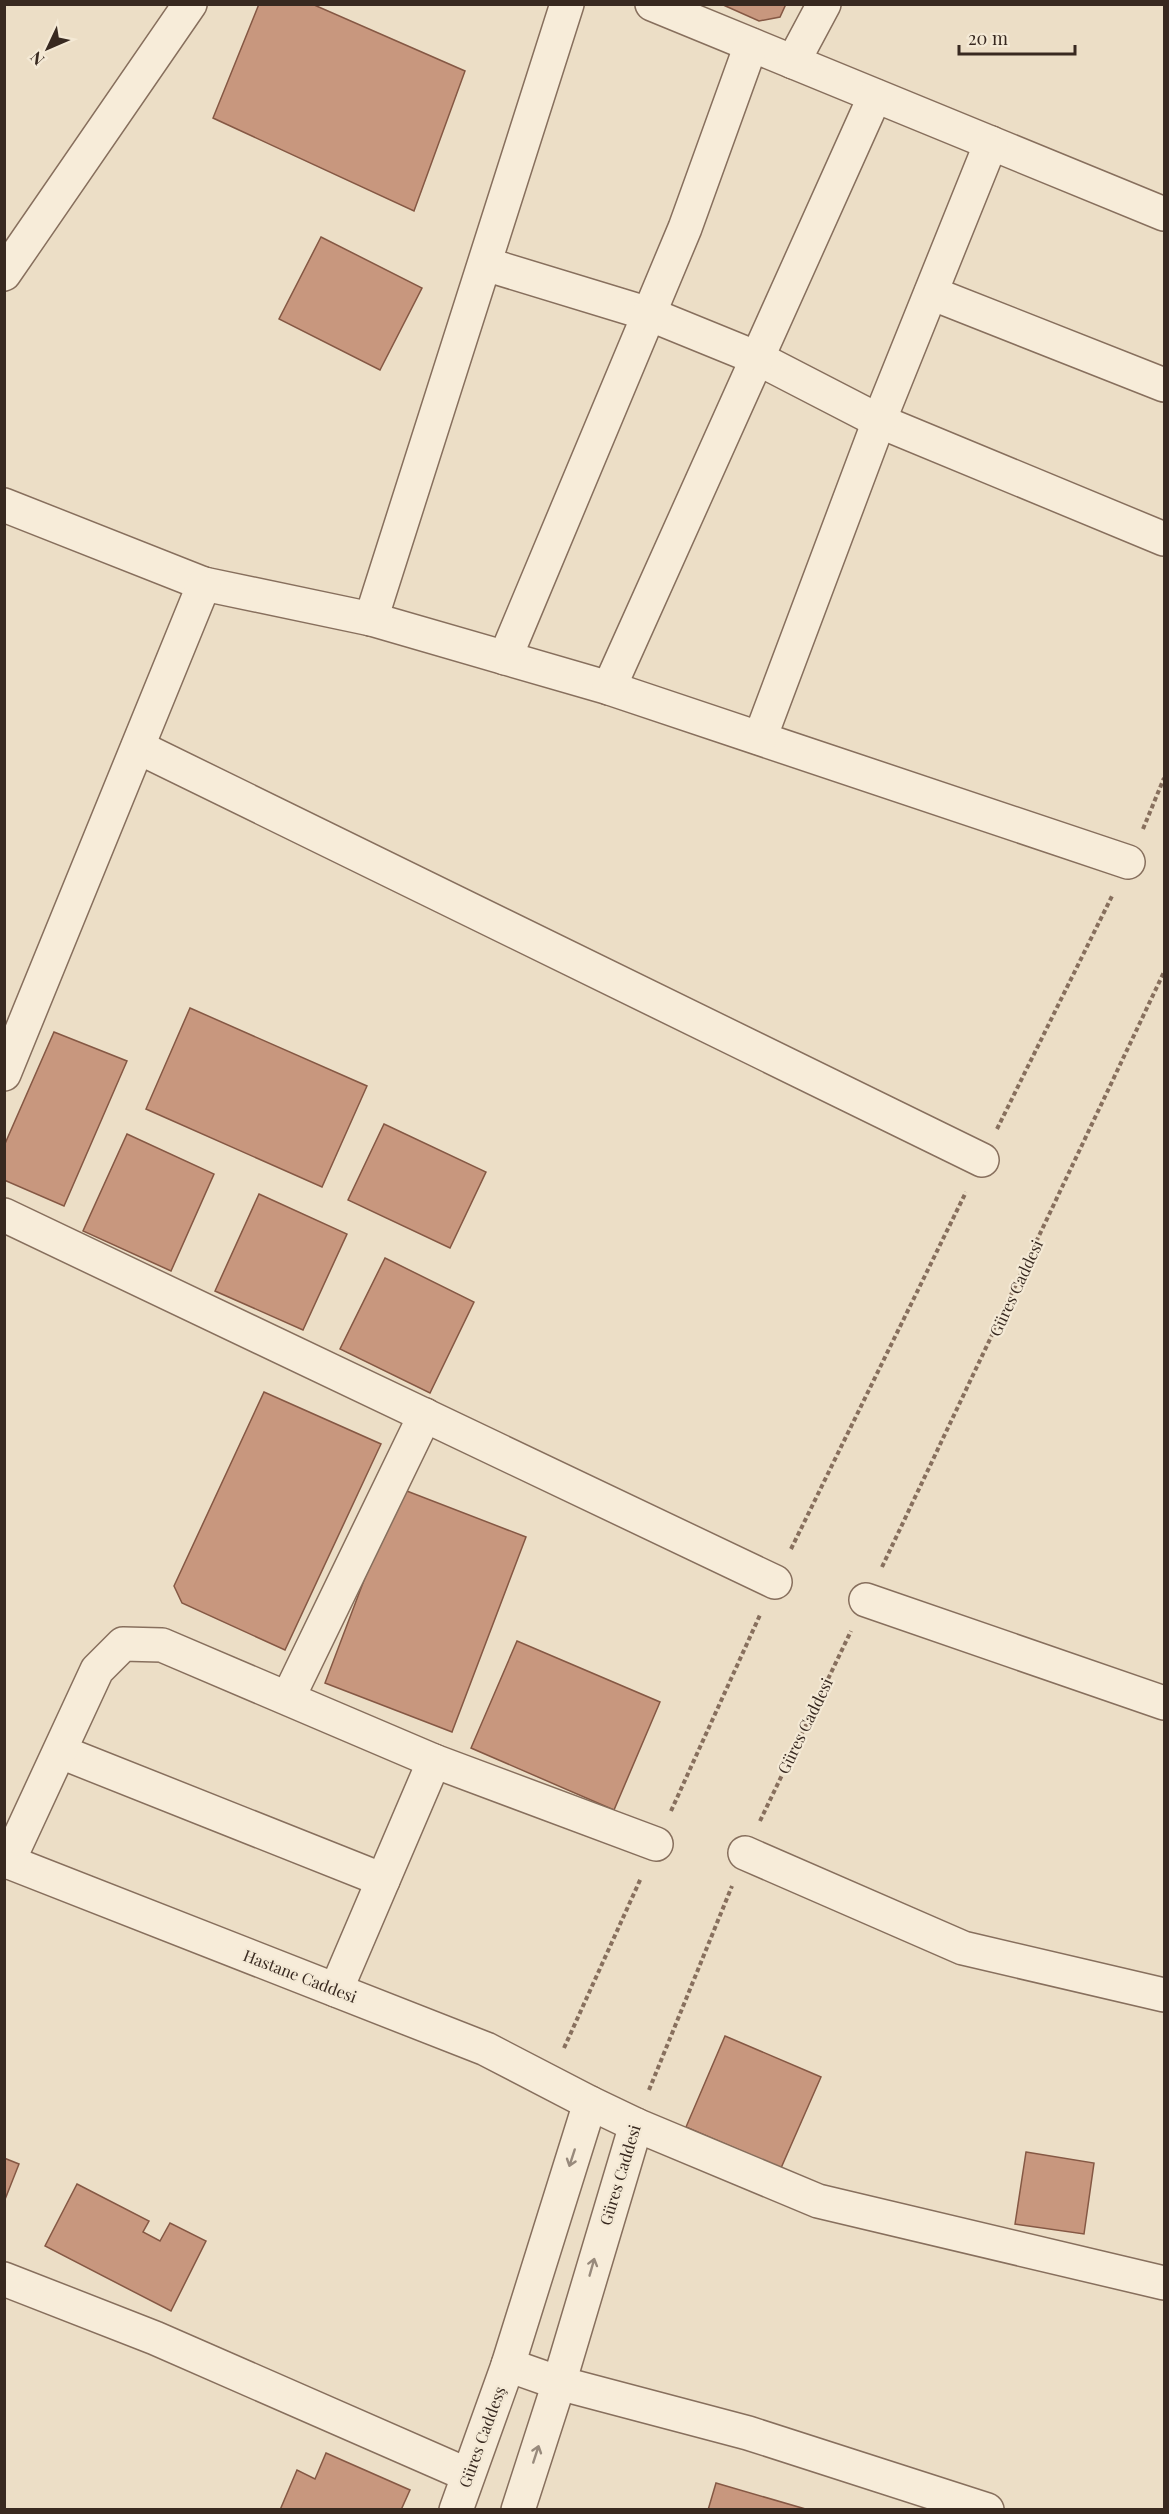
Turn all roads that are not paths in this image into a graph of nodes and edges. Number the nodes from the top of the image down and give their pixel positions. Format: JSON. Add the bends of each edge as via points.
{"nodes":[{"id":1,"x":190,"y":4,"type":"edge"},
{"id":2,"x":567,"y":4,"type":"edge"},
{"id":3,"x":652,"y":4,"type":"edge"},
{"id":4,"x":824,"y":4,"type":"edge"},
{"id":5,"x":751,"y":45,"type":"junction"},
{"id":6,"x":794,"y":62,"type":"junction"},
{"id":7,"x":875,"y":96,"type":"junction"},
{"id":8,"x":991,"y":143,"type":"junction"},
{"id":9,"x":1164,"y":214,"type":"edge"},
{"id":10,"x":485,"y":264,"type":"junction"},
{"id":11,"x":4,"y":274,"type":"edge"},
{"id":12,"x":931,"y":293,"type":"junction"},
{"id":13,"x":649,"y":314,"type":"junction"},
{"id":14,"x":757,"y":358,"type":"junction"},
{"id":15,"x":1164,"y":385,"type":"edge"},
{"id":16,"x":879,"y":421,"type":"junction"},
{"id":17,"x":4,"y":505,"type":"edge"},
{"id":18,"x":1164,"y":538,"type":"edge"},
{"id":19,"x":204,"y":584,"type":"junction"},
{"id":20,"x":370,"y":619,"type":"junction"},
{"id":21,"x":505,"y":658,"type":"junction"},
{"id":22,"x":609,"y":688,"type":"junction"},
{"id":23,"x":760,"y":738,"type":"junction"},
{"id":24,"x":138,"y":747,"type":"junction"},
{"id":25,"x":1128,"y":862,"type":"road end"},
{"id":26,"x":4,"y":1074,"type":"edge"},
{"id":27,"x":982,"y":1160,"type":"road end"},
{"id":28,"x":4,"y":1215,"type":"edge"},
{"id":29,"x":425,"y":1415,"type":"junction"},
{"id":30,"x":775,"y":1582,"type":"road end"},
{"id":31,"x":866,"y":1600,"type":"road end"},
{"id":32,"x":288,"y":1698,"type":"junction"},
{"id":33,"x":1164,"y":1702,"type":"edge"},
{"id":34,"x":61,"y":1752,"type":"junction"},
{"id":35,"x":434,"y":1761,"type":"junction"},
{"id":36,"x":656,"y":1844,"type":"road end"},
{"id":37,"x":745,"y":1853,"type":"road end"},
{"id":38,"x":6,"y":1861,"type":"edge"},
{"id":39,"x":383,"y":1880,"type":"junction"},
{"id":40,"x":336,"y":1990,"type":"junction"},
{"id":41,"x":1164,"y":1995,"type":"edge"},
{"id":42,"x":590,"y":2103,"type":"junction"},
{"id":43,"x":636,"y":2125,"type":"junction"},
{"id":44,"x":4,"y":2279,"type":"edge"},
{"id":45,"x":1164,"y":2283,"type":"edge"},
{"id":46,"x":508,"y":2365,"type":"junction"},
{"id":47,"x":559,"y":2383,"type":"junction"},
{"id":48,"x":468,"y":2475,"type":"junction"},
{"id":49,"x":944,"y":2503,"type":"edge"},
{"id":50,"x":456,"y":2510,"type":"edge"},
{"id":51,"x":518,"y":2510,"type":"edge"},
{"id":52,"x":987,"y":2510,"type":"edge"}],
"edges":[{"from":1,"to":11,"type":"street"},
{"from":2,"to":10,"type":"street"},
{"from":3,"to":5,"type":"street"},
{"from":4,"to":6,"type":"street"},
{"from":5,"to":6,"type":"street"},
{"from":5,"to":13,"type":"street","via":[[685,228]]},
{"from":6,"to":7,"type":"street"},
{"from":7,"to":8,"type":"street"},
{"from":7,"to":14,"type":"street"},
{"from":8,"to":9,"type":"street"},
{"from":8,"to":12,"type":"street"},
{"from":10,"to":13,"type":"street"},
{"from":10,"to":20,"type":"street"},
{"from":12,"to":15,"type":"street"},
{"from":12,"to":16,"type":"street"},
{"from":13,"to":14,"type":"street"},
{"from":13,"to":21,"type":"street"},
{"from":14,"to":16,"type":"street"},
{"from":14,"to":22,"type":"street"},
{"from":16,"to":18,"type":"street"},
{"from":16,"to":23,"type":"street"},
{"from":17,"to":19,"type":"street"},
{"from":19,"to":20,"type":"street"},
{"from":19,"to":24,"type":"street"},
{"from":20,"to":21,"type":"street"},
{"from":21,"to":22,"type":"street"},
{"from":22,"to":23,"type":"street"},
{"from":23,"to":25,"type":"street"},
{"from":24,"to":26,"type":"street"},
{"from":24,"to":27,"type":"street"},
{"from":28,"to":29,"type":"street"},
{"from":29,"to":30,"type":"street"},
{"from":29,"to":32,"type":"street"},
{"from":31,"to":33,"type":"street"},
{"from":32,"to":34,"type":"street","via":[[162,1644],[123,1644],[98,1670]]},
{"from":32,"to":35,"type":"street"},
{"from":34,"to":38,"type":"street"},
{"from":34,"to":39,"type":"street"},
{"from":35,"to":36,"type":"street"},
{"from":35,"to":39,"type":"street"},
{"from":37,"to":41,"type":"street","via":[[963,1948]]},
{"from":38,"to":40,"type":"street","name":"Hastane Caddesi"},
{"from":39,"to":40,"type":"street"},
{"from":40,"to":42,"type":"street","name":"Hastane Caddesi","via":[[486,2049]]},
{"from":42,"to":43,"type":"street","name":"Hastane Caddesi"},
{"from":42,"to":46,"type":"street","name":"Güres Caddesş","one_way":true},
{"from":43,"to":45,"type":"street","name":"Hastane Caddesi","via":[[818,2200]]},
{"from":47,"to":43,"type":"street","name":"Güres Caddesi","one_way":true},
{"from":44,"to":48,"type":"street","via":[[155,2338]]},
{"from":46,"to":47,"type":"street"},
{"from":46,"to":48,"type":"street","name":"Güres Caddesş"},
{"from":47,"to":49,"type":"street","via":[[748,2433]]},
{"from":51,"to":47,"type":"street","name":"Güres Caddesi","one_way":true},
{"from":48,"to":50,"type":"street","name":"Güres Caddesş"},
{"from":49,"to":52,"type":"street"}]}
